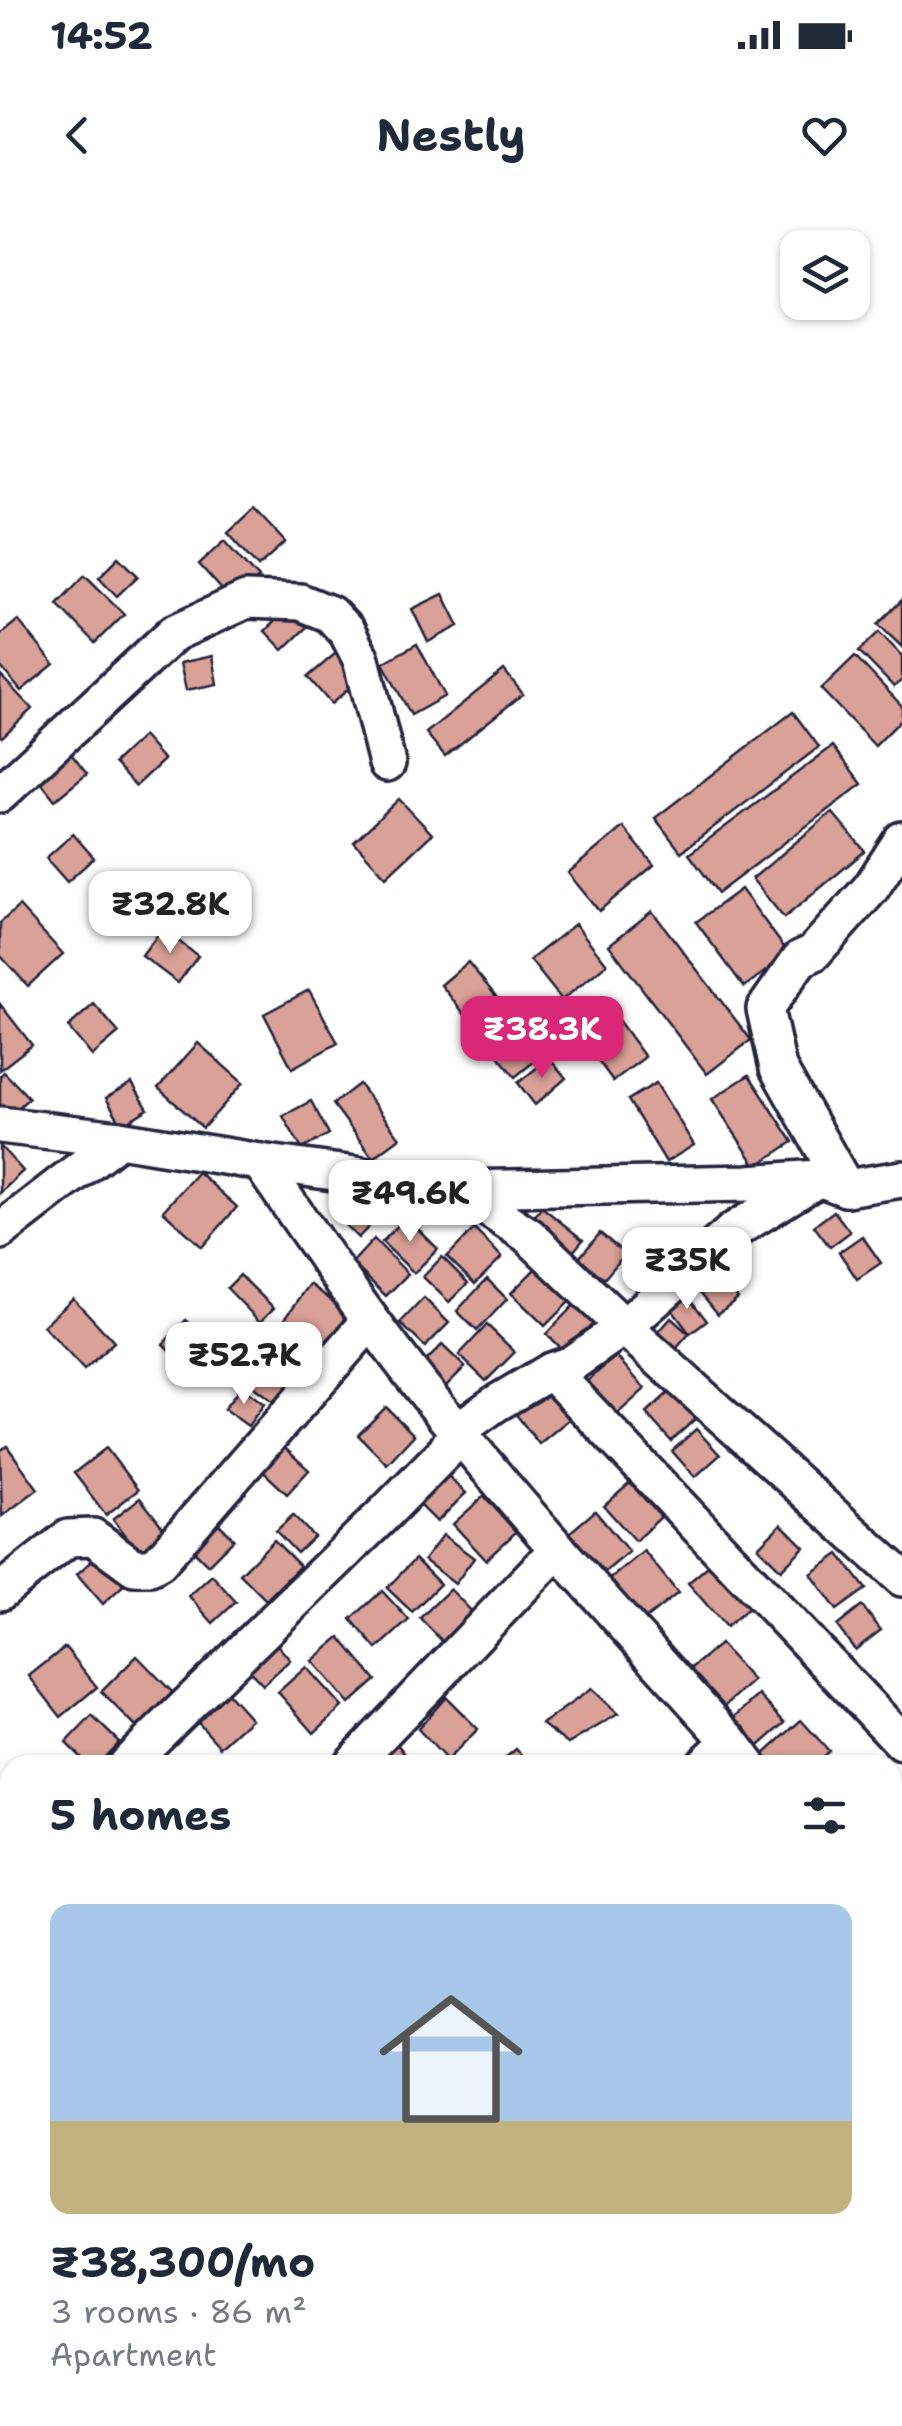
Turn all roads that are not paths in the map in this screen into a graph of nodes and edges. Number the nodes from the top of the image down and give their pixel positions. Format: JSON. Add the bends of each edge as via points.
{"nodes":[{"id":1,"x":387,"y":763,"type":"dead end"},
{"id":2,"x":0,"y":794,"type":"edge"},
{"id":3,"x":902,"y":840,"type":"edge"},
{"id":4,"x":0,"y":1125,"type":"edge"},
{"id":5,"x":119,"y":1139,"type":"junction"},
{"id":6,"x":260,"y":1162,"type":"junction"},
{"id":7,"x":902,"y":1179,"type":"edge"},
{"id":8,"x":832,"y":1183,"type":"junction"},
{"id":9,"x":458,"y":1188,"type":"junction"},
{"id":10,"x":0,"y":1231,"type":"edge"},
{"id":11,"x":370,"y":1321,"type":"junction"},
{"id":12,"x":624,"y":1327,"type":"junction"},
{"id":13,"x":551,"y":1371,"type":"junction"},
{"id":14,"x":457,"y":1432,"type":"junction"},
{"id":15,"x":558,"y":1549,"type":"junction"},
{"id":16,"x":902,"y":1578,"type":"edge"},
{"id":17,"x":0,"y":1592,"type":"edge"},
{"id":18,"x":902,"y":1744,"type":"edge"},
{"id":19,"x":739,"y":1753,"type":"edge"},
{"id":20,"x":136,"y":1755,"type":"edge"},
{"id":21,"x":361,"y":1755,"type":"edge"}],
"edges":[{"from":1,"to":2,"type":"street","via":[[361,659],[347,632],[330,614],[300,602],[246,600],[174,633]]},
{"from":3,"to":8,"type":"street","via":[[871,888],[814,953],[800,959],[765,1008],[778,1068]]},
{"from":4,"to":5,"type":"street"},
{"from":5,"to":6,"type":"street"},
{"from":5,"to":10,"type":"street"},
{"from":6,"to":9,"type":"street"},
{"from":6,"to":11,"type":"street"},
{"from":7,"to":8,"type":"street"},
{"from":8,"to":9,"type":"street"},
{"from":8,"to":12,"type":"street","via":[[733,1230]]},
{"from":9,"to":12,"type":"street","via":[[528,1236]]},
{"from":11,"to":14,"type":"street"},
{"from":11,"to":17,"type":"street","via":[[159,1562],[134,1566],[93,1537],[68,1538]]},
{"from":12,"to":13,"type":"street"},
{"from":12,"to":16,"type":"street"},
{"from":13,"to":14,"type":"street"},
{"from":13,"to":18,"type":"street"},
{"from":14,"to":15,"type":"street"},
{"from":14,"to":20,"type":"street","via":[[385,1513]]},
{"from":15,"to":19,"type":"street"},
{"from":15,"to":21,"type":"street"}]}
